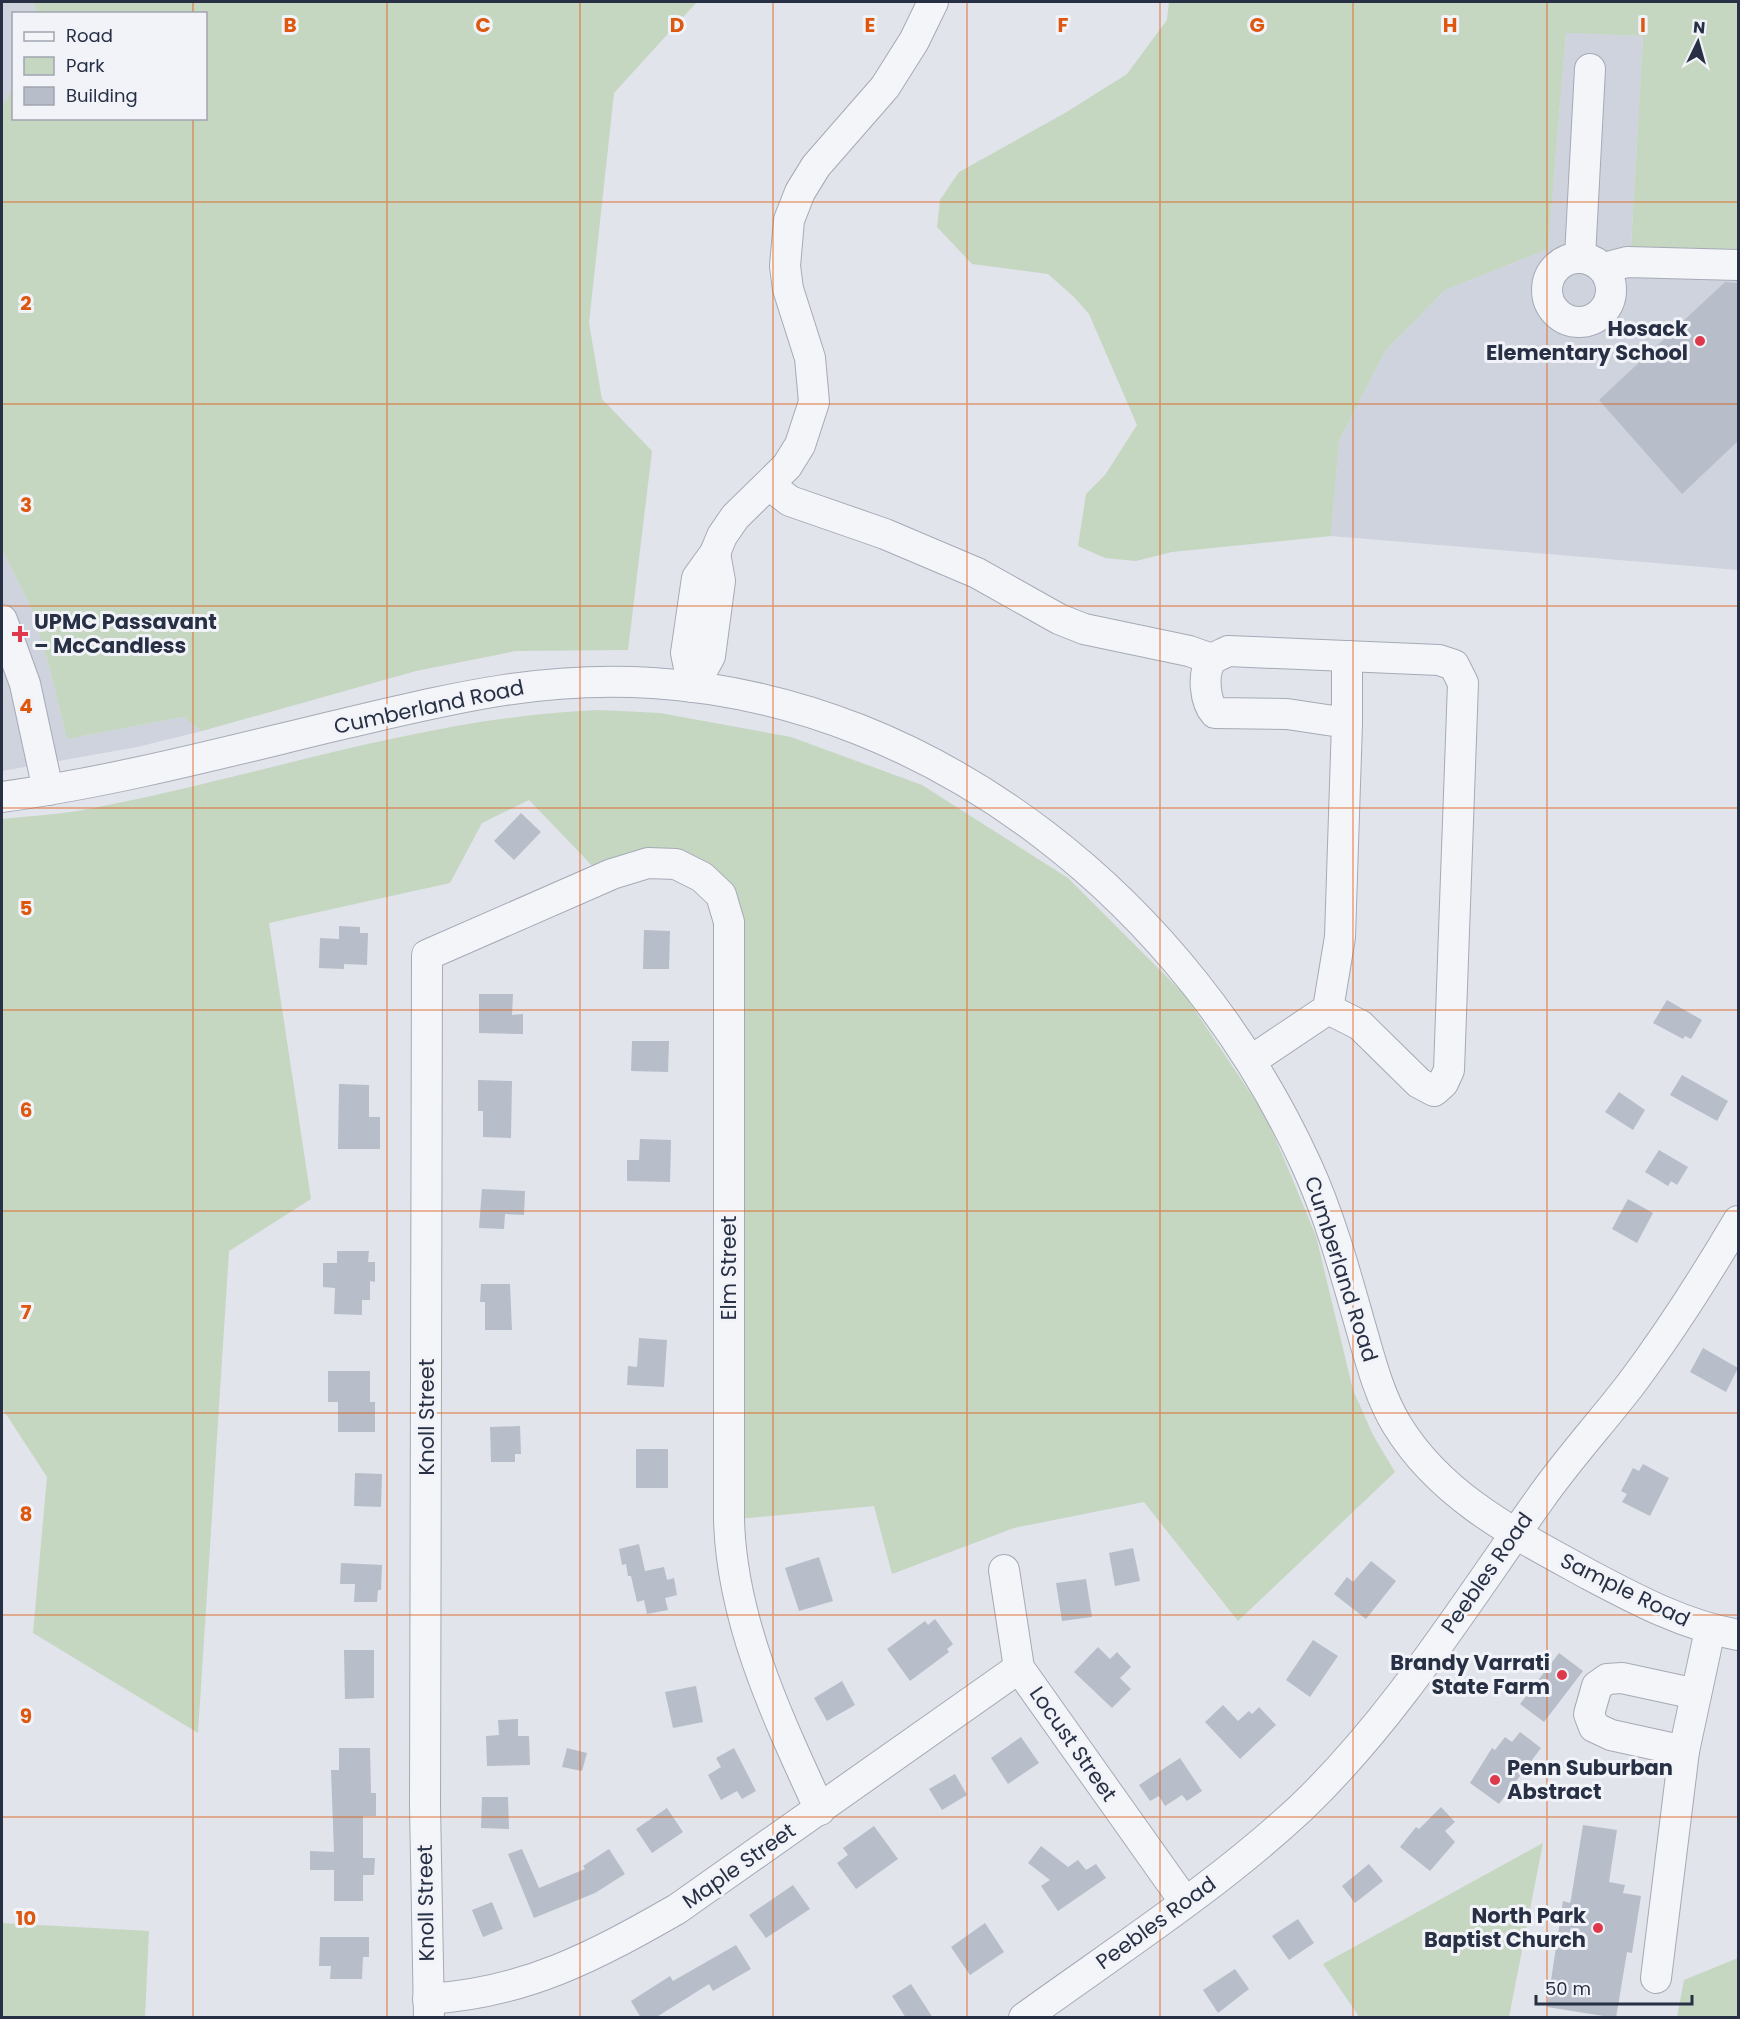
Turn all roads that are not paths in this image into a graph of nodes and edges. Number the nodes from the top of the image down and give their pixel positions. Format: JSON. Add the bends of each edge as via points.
{"nodes":[{"id":1,"x":933,"y":2,"type":"edge"},
{"id":2,"x":1590,"y":69,"type":"dead end"},
{"id":3,"x":1738,"y":265,"type":"edge"},
{"id":4,"x":769,"y":485,"type":"junction"},
{"id":5,"x":2,"y":620,"type":"edge"},
{"id":6,"x":1347,"y":656,"type":"junction"},
{"id":7,"x":1212,"y":659,"type":"junction"},
{"id":8,"x":693,"y":687,"type":"junction"},
{"id":9,"x":1347,"y":723,"type":"junction"},
{"id":10,"x":48,"y":790,"type":"junction"},
{"id":11,"x":2,"y":797,"type":"edge"},
{"id":12,"x":554,"y":899,"type":"joint"},
{"id":13,"x":1328,"y":1010,"type":"junction"},
{"id":14,"x":1252,"y":1060,"type":"junction"},
{"id":15,"x":1738,"y":1221,"type":"edge"},
{"id":16,"x":1515,"y":1535,"type":"junction"},
{"id":17,"x":1004,"y":1570,"type":"dead end"},
{"id":18,"x":1710,"y":1630,"type":"junction"},
{"id":19,"x":1738,"y":1635,"type":"edge"},
{"id":20,"x":1019,"y":1668,"type":"junction"},
{"id":21,"x":1696,"y":1694,"type":"junction"},
{"id":22,"x":1684,"y":1751,"type":"junction"},
{"id":23,"x":820,"y":1810,"type":"junction"},
{"id":24,"x":1185,"y":1902,"type":"junction"},
{"id":25,"x":1656,"y":1978,"type":"dead end"},
{"id":26,"x":428,"y":2008,"type":"edge"},
{"id":27,"x":1024,"y":2018,"type":"edge"}],
"edges":[{"from":1,"to":4,"type":"street","via":[[885,87],[816,166],[789,220],[785,245],[787,277],[810,358],[814,402],[800,445]]},
{"from":2,"to":3,"type":"street","via":[[1592,263]]},
{"from":4,"to":7,"type":"street","via":[[790,501],[885,534],[977,573],[1084,629]]},
{"from":4,"to":8,"type":"street","via":[[735,517],[715,553],[720,581],[710,656]]},
{"from":5,"to":10,"type":"street","via":[[25,684]]},
{"from":6,"to":7,"type":"street","via":[[1228,651]]},
{"from":6,"to":9,"type":"street"},
{"from":6,"to":13,"type":"street","via":[[1439,660],[1454,665],[1463,683],[1449,1070],[1443,1083],[1434,1091],[1419,1083],[1360,1025]]},
{"from":7,"to":9,"type":"street","via":[[1206,696],[1215,713],[1287,714]]},
{"from":8,"to":10,"type":"street","name":"Cumberland Road","via":[[586,681],[482,692]]},
{"from":8,"to":14,"type":"street","name":"Cumberland Road","via":[[826,719],[931,761],[978,789],[1045,835],[1133,912],[1175,956]]},
{"from":9,"to":13,"type":"street","via":[[1340,937]]},
{"from":10,"to":11,"type":"street","name":"Cumberland Road"},
{"from":12,"to":23,"type":"street","name":"Elm Street","via":[[629,867],[663,863],[676,864],[702,877],[721,895],[725,908],[730,937],[731,1569],[755,1653]]},
{"from":12,"to":26,"type":"street","name":"Knoll Street","via":[[427,955]]},
{"from":13,"to":14,"type":"street"},
{"from":14,"to":16,"type":"street","name":"Cumberland Road","via":[[1310,1171],[1336,1241],[1381,1390],[1396,1424],[1456,1492]]},
{"from":15,"to":16,"type":"street","name":"Peebles Road","via":[[1685,1310]]},
{"from":16,"to":18,"type":"street","name":"Sample Road","via":[[1649,1606]]},
{"from":16,"to":24,"type":"street","name":"Peebles Road","via":[[1404,1691],[1352,1755],[1247,1856]]},
{"from":17,"to":20,"type":"street","name":"Locust Street"},
{"from":18,"to":19,"type":"street","name":"Sample Road"},
{"from":18,"to":21,"type":"street"},
{"from":20,"to":23,"type":"street","name":"Maple Street"},
{"from":20,"to":24,"type":"street","name":"Locust Street"},
{"from":21,"to":22,"type":"street"},
{"from":21,"to":22,"type":"street","via":[[1622,1678],[1607,1679],[1597,1686],[1589,1714],[1594,1727],[1611,1735]]},
{"from":22,"to":25,"type":"street"},
{"from":23,"to":26,"type":"street","name":"Maple Street","via":[[677,1909],[589,1958]]},
{"from":24,"to":27,"type":"street","name":"Peebles Road"}]}
